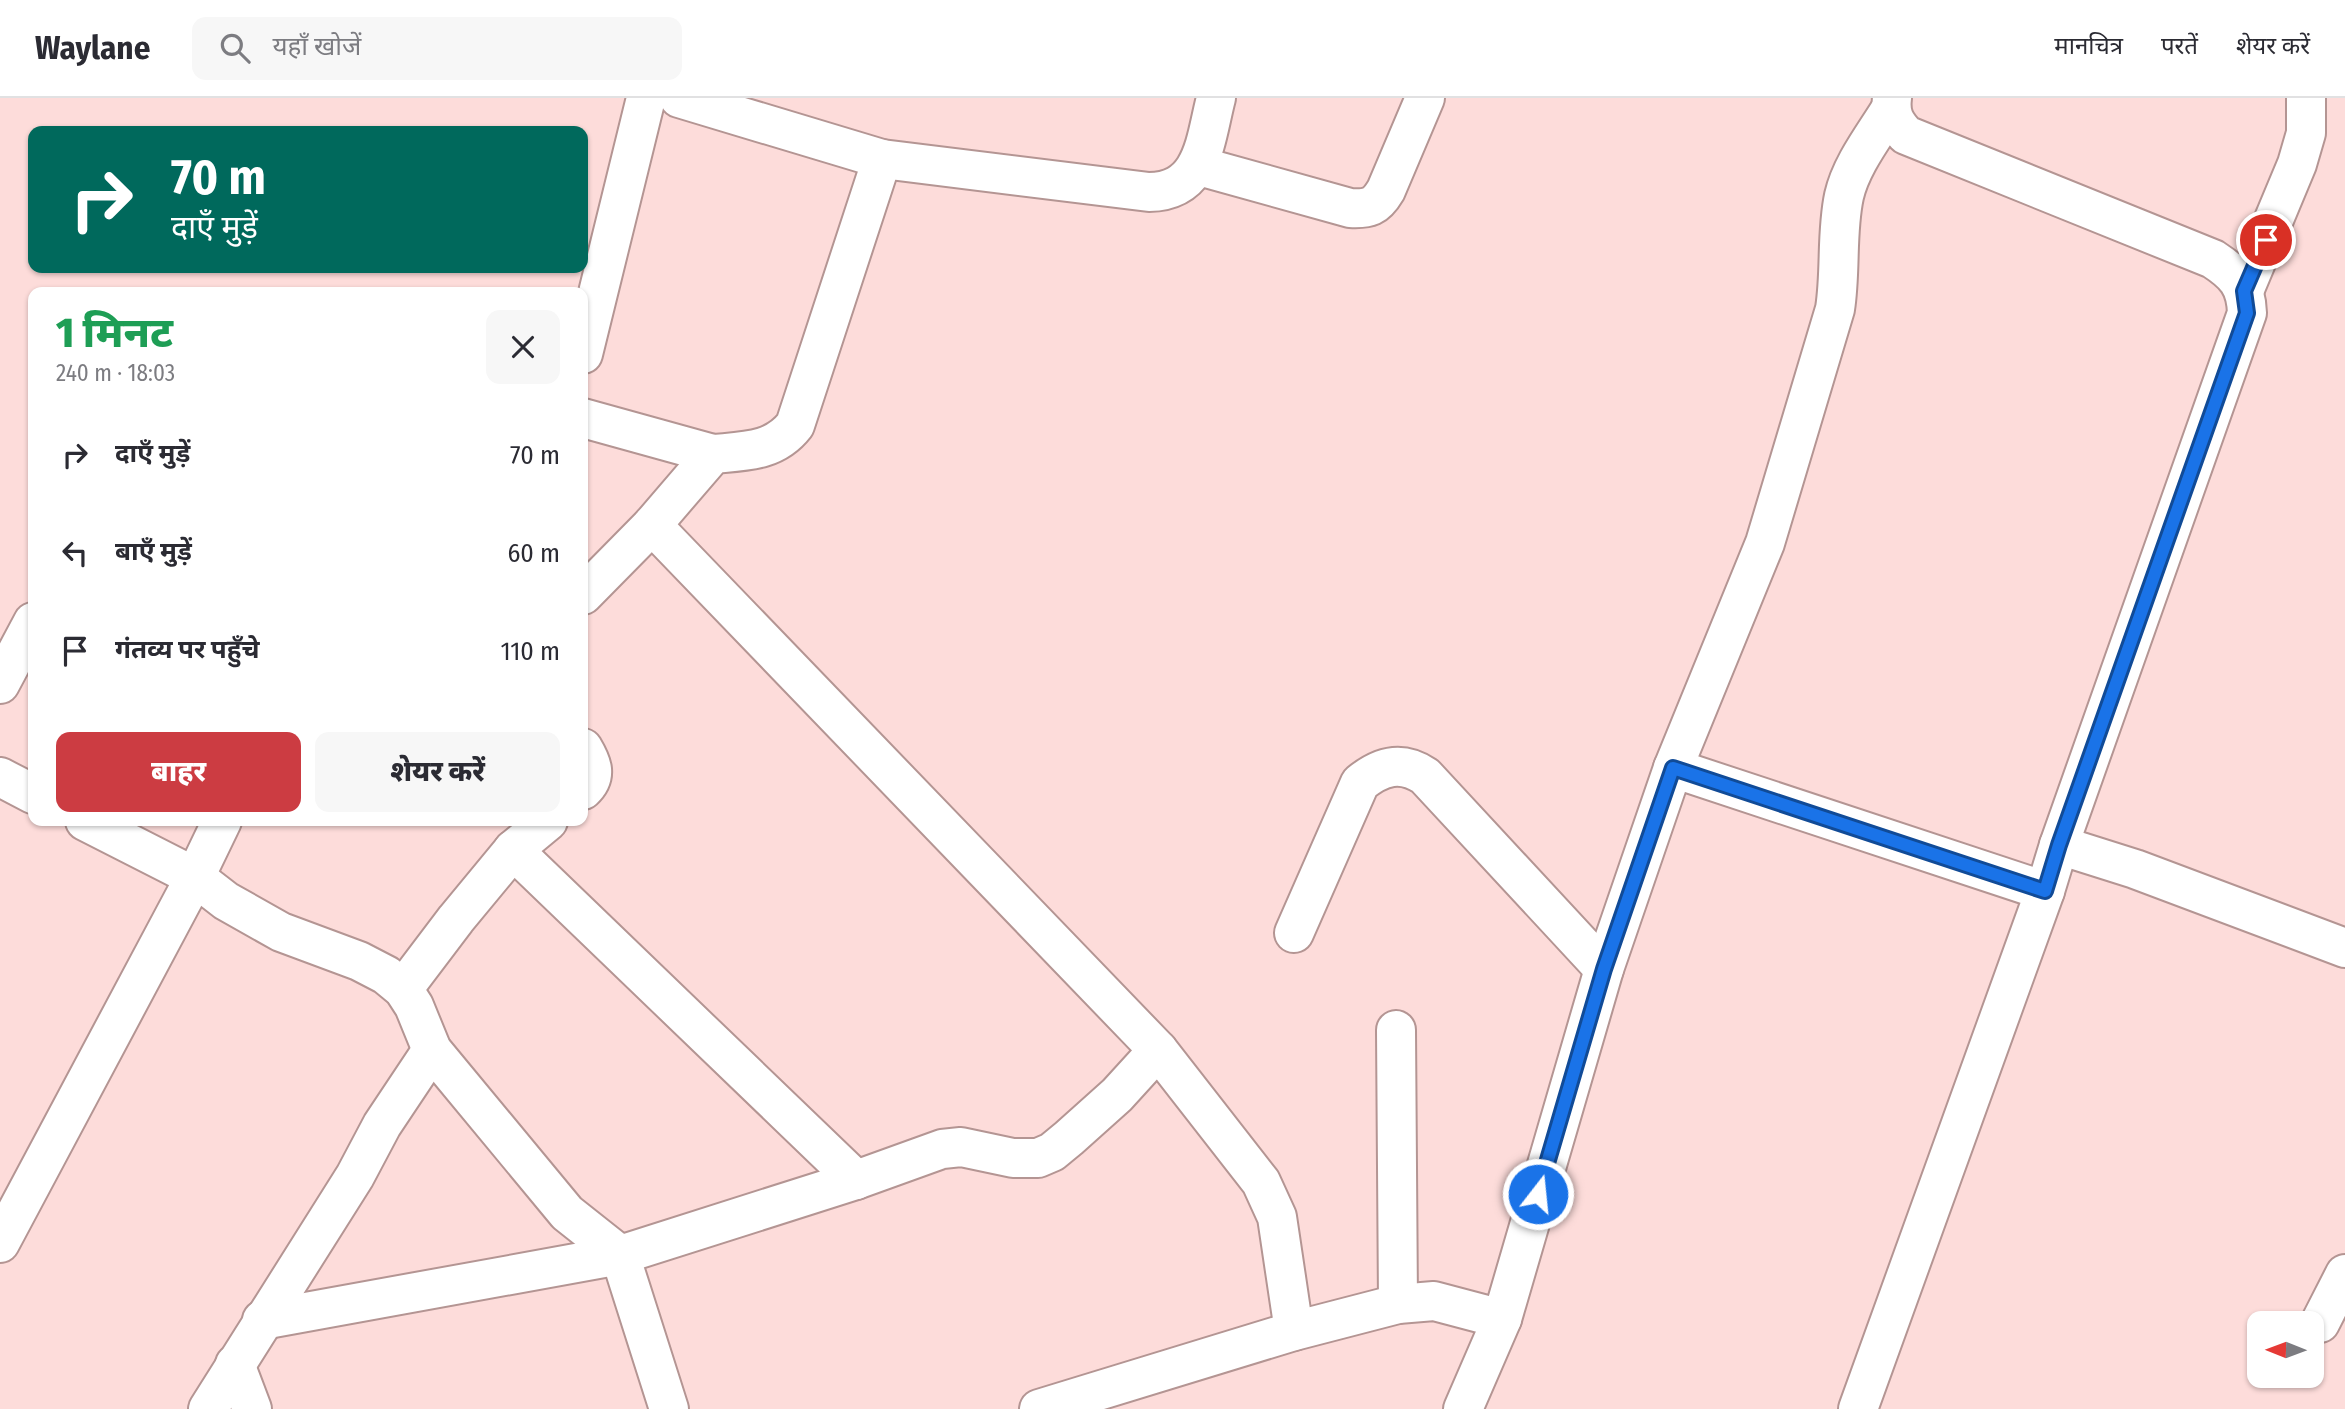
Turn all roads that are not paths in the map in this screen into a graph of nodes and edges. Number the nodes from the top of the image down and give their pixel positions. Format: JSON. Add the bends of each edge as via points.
{"nodes":[{"id":1,"x":646,"y":98,"type":"edge"},
{"id":2,"x":678,"y":98,"type":"edge"},
{"id":3,"x":1216,"y":98,"type":"edge"},
{"id":4,"x":1425,"y":98,"type":"edge"},
{"id":5,"x":2306,"y":98,"type":"edge"},
{"id":6,"x":1891,"y":104,"type":"edge"},
{"id":7,"x":882,"y":159,"type":"junction"},
{"id":8,"x":1199,"y":166,"type":"junction"},
{"id":9,"x":2244,"y":291,"type":"junction"},
{"id":10,"x":588,"y":334,"type":"edge"},
{"id":11,"x":588,"y":419,"type":"edge"},
{"id":12,"x":713,"y":454,"type":"junction"},
{"id":13,"x":652,"y":525,"type":"junction"},
{"id":14,"x":588,"y":590,"type":"edge"},
{"id":15,"x":28,"y":631,"type":"edge"},
{"id":16,"x":0,"y":684,"type":"edge"},
{"id":17,"x":588,"y":758,"type":"edge"},
{"id":18,"x":1673,"y":768,"type":"junction"},
{"id":19,"x":0,"y":777,"type":"edge"},
{"id":20,"x":588,"y":785,"type":"edge"},
{"id":21,"x":28,"y":791,"type":"edge"},
{"id":22,"x":95,"y":826,"type":"edge"},
{"id":23,"x":220,"y":826,"type":"edge"},
{"id":24,"x":542,"y":826,"type":"edge"},
{"id":25,"x":2059,"y":845,"type":"junction"},
{"id":26,"x":513,"y":850,"type":"junction"},
{"id":27,"x":195,"y":877,"type":"junction"},
{"id":28,"x":2045,"y":891,"type":"junction"},
{"id":29,"x":1294,"y":933,"type":"dead end"},
{"id":30,"x":2345,"y":948,"type":"edge"},
{"id":31,"x":1604,"y":969,"type":"junction"},
{"id":32,"x":403,"y":989,"type":"junction"},
{"id":33,"x":1396,"y":1030,"type":"dead end"},
{"id":34,"x":432,"y":1050,"type":"junction"},
{"id":35,"x":1158,"y":1050,"type":"junction"},
{"id":36,"x":856,"y":1180,"type":"junction"},
{"id":37,"x":0,"y":1243,"type":"edge"},
{"id":38,"x":620,"y":1255,"type":"junction"},
{"id":39,"x":2345,"y":1275,"type":"edge"},
{"id":40,"x":1398,"y":1304,"type":"junction"},
{"id":41,"x":2324,"y":1315,"type":"edge"},
{"id":42,"x":1502,"y":1319,"type":"junction"},
{"id":43,"x":262,"y":1320,"type":"junction"},
{"id":44,"x":1294,"y":1331,"type":"junction"},
{"id":45,"x":235,"y":1364,"type":"junction"},
{"id":46,"x":208,"y":1409,"type":"edge"},
{"id":47,"x":252,"y":1409,"type":"edge"},
{"id":48,"x":668,"y":1409,"type":"edge"},
{"id":49,"x":1039,"y":1409,"type":"edge"},
{"id":50,"x":1463,"y":1409,"type":"edge"},
{"id":51,"x":1858,"y":1409,"type":"edge"}],
"edges":[{"from":1,"to":10,"type":"street"},
{"from":2,"to":7,"type":"street"},
{"from":3,"to":8,"type":"street"},
{"from":4,"to":8,"type":"street","via":[[1386,190],[1378,204],[1367,209]]},
{"from":5,"to":9,"type":"street","via":[[2306,133],[2297,164]]},
{"from":6,"to":9,"type":"street","via":[[1894,122],[1906,135],[2213,259],[2231,271]]},
{"from":6,"to":18,"type":"street","via":[[1845,192],[1839,287],[1765,543]]},
{"from":7,"to":8,"type":"street","via":[[1149,192],[1177,187]]},
{"from":7,"to":12,"type":"street","via":[[795,425],[787,436],[767,447]]},
{"from":9,"to":25,"type":"street","via":[[2247,313]]},
{"from":11,"to":12,"type":"street"},
{"from":12,"to":13,"type":"street"},
{"from":13,"to":14,"type":"street"},
{"from":13,"to":35,"type":"street"},
{"from":15,"to":16,"type":"street"},
{"from":17,"to":20,"type":"street","via":[[593,767]]},
{"from":18,"to":28,"type":"street"},
{"from":18,"to":31,"type":"street"},
{"from":19,"to":21,"type":"street"},
{"from":22,"to":27,"type":"street"},
{"from":23,"to":27,"type":"street"},
{"from":24,"to":26,"type":"street"},
{"from":25,"to":28,"type":"street"},
{"from":25,"to":30,"type":"street"},
{"from":26,"to":32,"type":"street"},
{"from":26,"to":36,"type":"street"},
{"from":27,"to":32,"type":"street","via":[[226,901],[281,932],[359,961]]},
{"from":27,"to":37,"type":"street"},
{"from":28,"to":51,"type":"street"},
{"from":29,"to":31,"type":"street","via":[[1360,783],[1378,769],[1404,767],[1425,776]]},
{"from":31,"to":42,"type":"street"},
{"from":32,"to":34,"type":"street"},
{"from":33,"to":40,"type":"street"},
{"from":34,"to":38,"type":"street","via":[[567,1213]]},
{"from":34,"to":43,"type":"street"},
{"from":35,"to":36,"type":"street","via":[[1052,1152],[1027,1159],[961,1147],[942,1149]]},
{"from":35,"to":44,"type":"street","via":[[1261,1182],[1277,1217]]},
{"from":36,"to":38,"type":"street"},
{"from":38,"to":43,"type":"street"},
{"from":38,"to":48,"type":"street"},
{"from":39,"to":41,"type":"street"},
{"from":40,"to":42,"type":"street","via":[[1434,1301]]},
{"from":40,"to":44,"type":"street"},
{"from":42,"to":50,"type":"street"},
{"from":43,"to":45,"type":"street"},
{"from":44,"to":49,"type":"street"},
{"from":45,"to":46,"type":"street"},
{"from":45,"to":47,"type":"street"}]}
